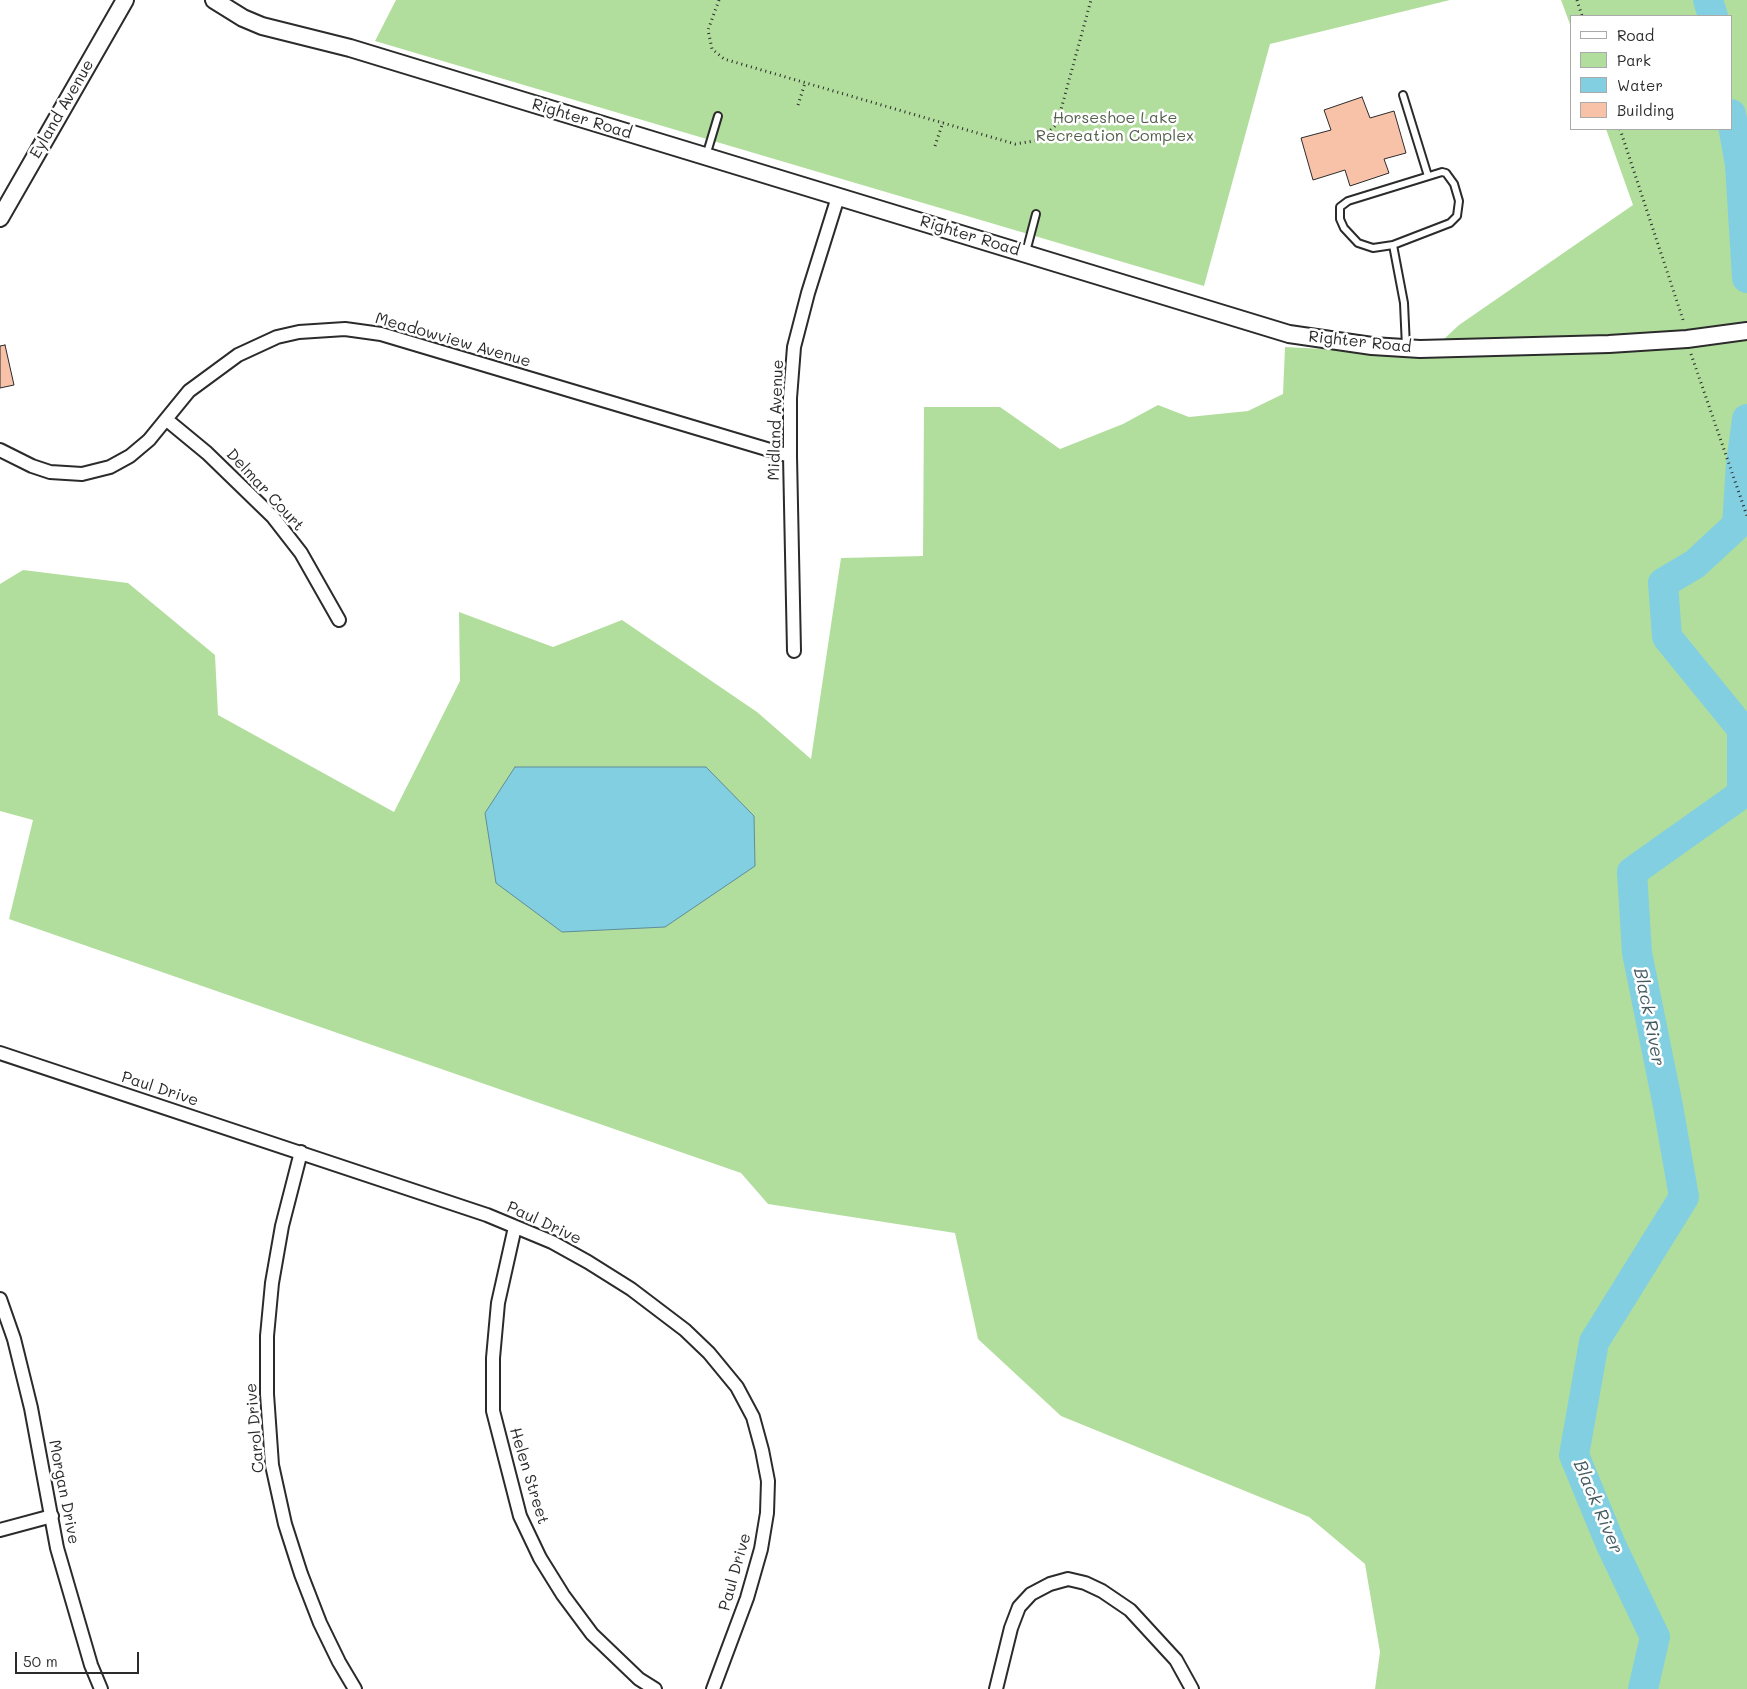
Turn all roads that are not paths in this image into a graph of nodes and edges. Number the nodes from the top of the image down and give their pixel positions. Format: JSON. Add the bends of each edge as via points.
{"nodes":[{"id":1,"x":125,"y":0,"type":"edge"},
{"id":2,"x":214,"y":0,"type":"edge"},
{"id":3,"x":1403,"y":95,"type":"dead end"},
{"id":4,"x":718,"y":116,"type":"dead end"},
{"id":5,"x":706,"y":156,"type":"junction"},
{"id":6,"x":1428,"y":176,"type":"junction"},
{"id":7,"x":838,"y":197,"type":"junction"},
{"id":8,"x":1036,"y":214,"type":"dead end"},
{"id":9,"x":0,"y":218,"type":"edge"},
{"id":10,"x":1393,"y":246,"type":"junction"},
{"id":11,"x":1025,"y":253,"type":"junction"},
{"id":12,"x":1747,"y":331,"type":"edge"},
{"id":13,"x":1406,"y":348,"type":"junction"},
{"id":14,"x":167,"y":420,"type":"junction"},
{"id":15,"x":0,"y":450,"type":"edge"},
{"id":16,"x":790,"y":456,"type":"junction"},
{"id":17,"x":339,"y":620,"type":"dead end"},
{"id":18,"x":794,"y":651,"type":"dead end"},
{"id":19,"x":0,"y":1052,"type":"edge"},
{"id":20,"x":301,"y":1152,"type":"junction"},
{"id":21,"x":516,"y":1227,"type":"junction"},
{"id":22,"x":0,"y":1300,"type":"edge"},
{"id":23,"x":52,"y":1516,"type":"junction"},
{"id":24,"x":0,"y":1530,"type":"edge"},
{"id":25,"x":101,"y":1689,"type":"edge"},
{"id":26,"x":355,"y":1689,"type":"edge"},
{"id":27,"x":655,"y":1689,"type":"edge"},
{"id":28,"x":713,"y":1689,"type":"edge"},
{"id":29,"x":996,"y":1689,"type":"edge"},
{"id":30,"x":1192,"y":1689,"type":"edge"}],
"edges":[{"from":1,"to":9,"type":"street","name":"Eyland Avenue"},
{"from":2,"to":5,"type":"street","name":"Righter Road","via":[[262,26],[350,48]]},
{"from":3,"to":6,"type":"lane"},
{"from":4,"to":5,"type":"lane"},
{"from":5,"to":7,"type":"street","name":"Righter Road"},
{"from":6,"to":10,"type":"lane","via":[[1442,172],[1450,176],[1459,201],[1457,216],[1450,223]]},
{"from":6,"to":10,"type":"lane","via":[[1348,201],[1340,207],[1344,228],[1358,243],[1373,248]]},
{"from":7,"to":11,"type":"street","name":"Righter Road"},
{"from":7,"to":16,"type":"street","name":"Midland Avenue","via":[[794,347]]},
{"from":8,"to":11,"type":"lane"},
{"from":10,"to":13,"type":"lane","via":[[1404,303]]},
{"from":11,"to":13,"type":"street","name":"Righter Road","via":[[1289,334]]},
{"from":12,"to":13,"type":"street","name":"Righter Road","via":[[1609,344]]},
{"from":14,"to":15,"type":"street","name":"Meadowview Avenue","via":[[130,456],[82,474],[50,472]]},
{"from":14,"to":16,"type":"street","name":"Meadowview Avenue","via":[[196,385],[257,344],[299,332],[345,329],[381,334]]},
{"from":14,"to":17,"type":"street","name":"Delmar Court","via":[[207,453],[272,517],[301,553]]},
{"from":16,"to":18,"type":"street","name":"Midland Avenue"},
{"from":19,"to":20,"type":"street","name":"Paul Drive"},
{"from":20,"to":21,"type":"street","name":"Paul Drive"},
{"from":20,"to":26,"type":"street","name":"Carol Drive","via":[[282,1226],[267,1336],[272,1465],[285,1524],[301,1574],[320,1623]]},
{"from":21,"to":27,"type":"street","name":"Helen Street","via":[[498,1303],[493,1411],[520,1516],[540,1558],[592,1634],[639,1679]]},
{"from":21,"to":28,"type":"street","name":"Paul Drive","via":[[588,1262],[685,1330],[709,1353],[736,1387],[753,1417],[768,1481],[767,1513],[749,1590]]},
{"from":22,"to":23,"type":"street","name":"Morgan Drive","via":[[14,1339],[31,1408]]},
{"from":23,"to":24,"type":"street"},
{"from":23,"to":25,"type":"street","name":"Morgan Drive","via":[[57,1548]]},
{"from":29,"to":30,"type":"street","via":[[1019,1607],[1030,1594],[1068,1579],[1102,1591],[1130,1610],[1176,1660]]}]}
